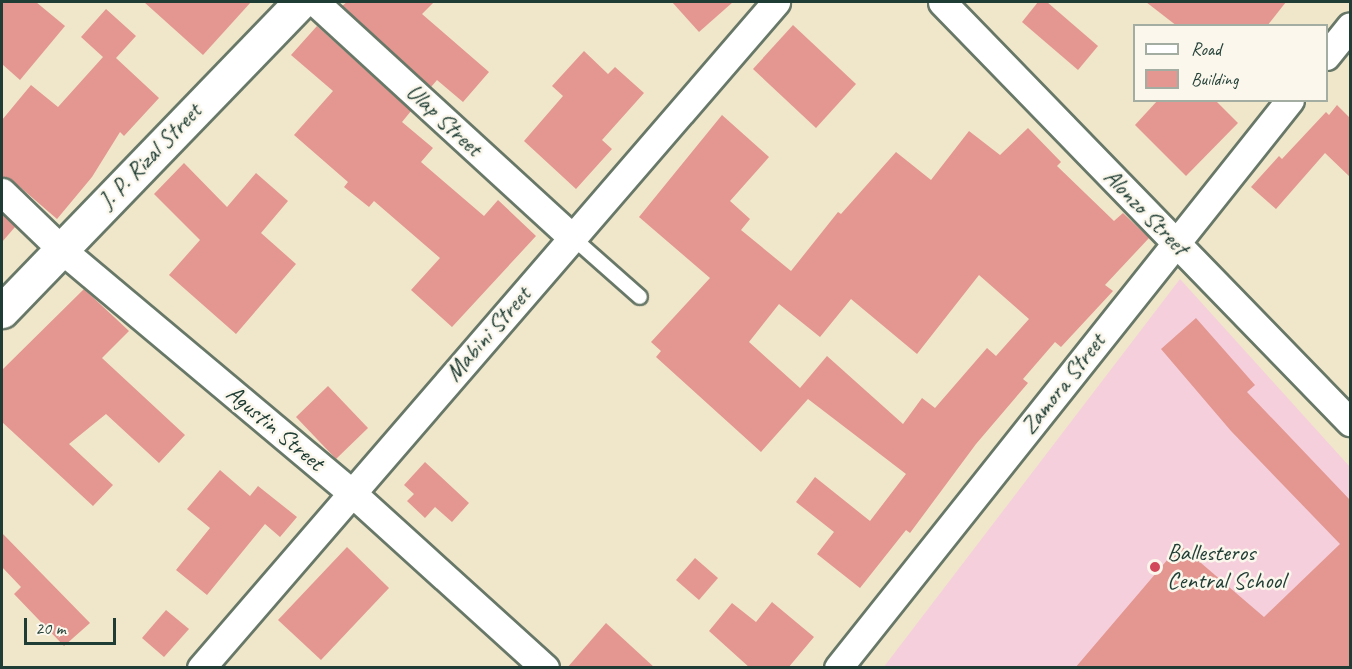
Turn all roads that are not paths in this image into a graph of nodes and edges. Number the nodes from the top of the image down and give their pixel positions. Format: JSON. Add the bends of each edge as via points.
{"nodes":[{"id":1,"x":300,"y":2,"type":"edge"},
{"id":2,"x":315,"y":2,"type":"edge"},
{"id":3,"x":776,"y":2,"type":"edge"},
{"id":4,"x":942,"y":2,"type":"edge"},
{"id":5,"x":1350,"y":26,"type":"edge"},
{"id":6,"x":1328,"y":54,"type":"edge"},
{"id":7,"x":1288,"y":102,"type":"edge"},
{"id":8,"x":2,"y":192,"type":"edge"},
{"id":9,"x":573,"y":238,"type":"junction"},
{"id":10,"x":1176,"y":242,"type":"junction"},
{"id":11,"x":61,"y":249,"type":"junction"},
{"id":12,"x":640,"y":297,"type":"dead end"},
{"id":13,"x":2,"y":311,"type":"edge"},
{"id":14,"x":1350,"y":422,"type":"edge"},
{"id":15,"x":351,"y":492,"type":"junction"},
{"id":16,"x":201,"y":668,"type":"edge"},
{"id":17,"x":545,"y":668,"type":"edge"},
{"id":18,"x":838,"y":668,"type":"edge"}],
"edges":[{"from":1,"to":11,"type":"main road","name":"J. P. Rizal Street"},
{"from":2,"to":9,"type":"street","name":"Ulap Street"},
{"from":3,"to":9,"type":"street","name":"Mabini Street"},
{"from":4,"to":10,"type":"street","name":"Alonzo Street"},
{"from":5,"to":6,"type":"street"},
{"from":7,"to":10,"type":"street","name":"Zamora Street"},
{"from":8,"to":11,"type":"street","name":"Agustin Street"},
{"from":9,"to":12,"type":"lane"},
{"from":9,"to":15,"type":"street","name":"Mabini Street"},
{"from":10,"to":14,"type":"street","name":"Alonzo Street"},
{"from":10,"to":18,"type":"street","name":"Zamora Street"},
{"from":11,"to":13,"type":"main road","name":"J. P. Rizal Street"},
{"from":11,"to":15,"type":"street","name":"Agustin Street"},
{"from":15,"to":16,"type":"street","name":"Mabini Street"},
{"from":15,"to":17,"type":"street","name":"Agustin Street"}]}
